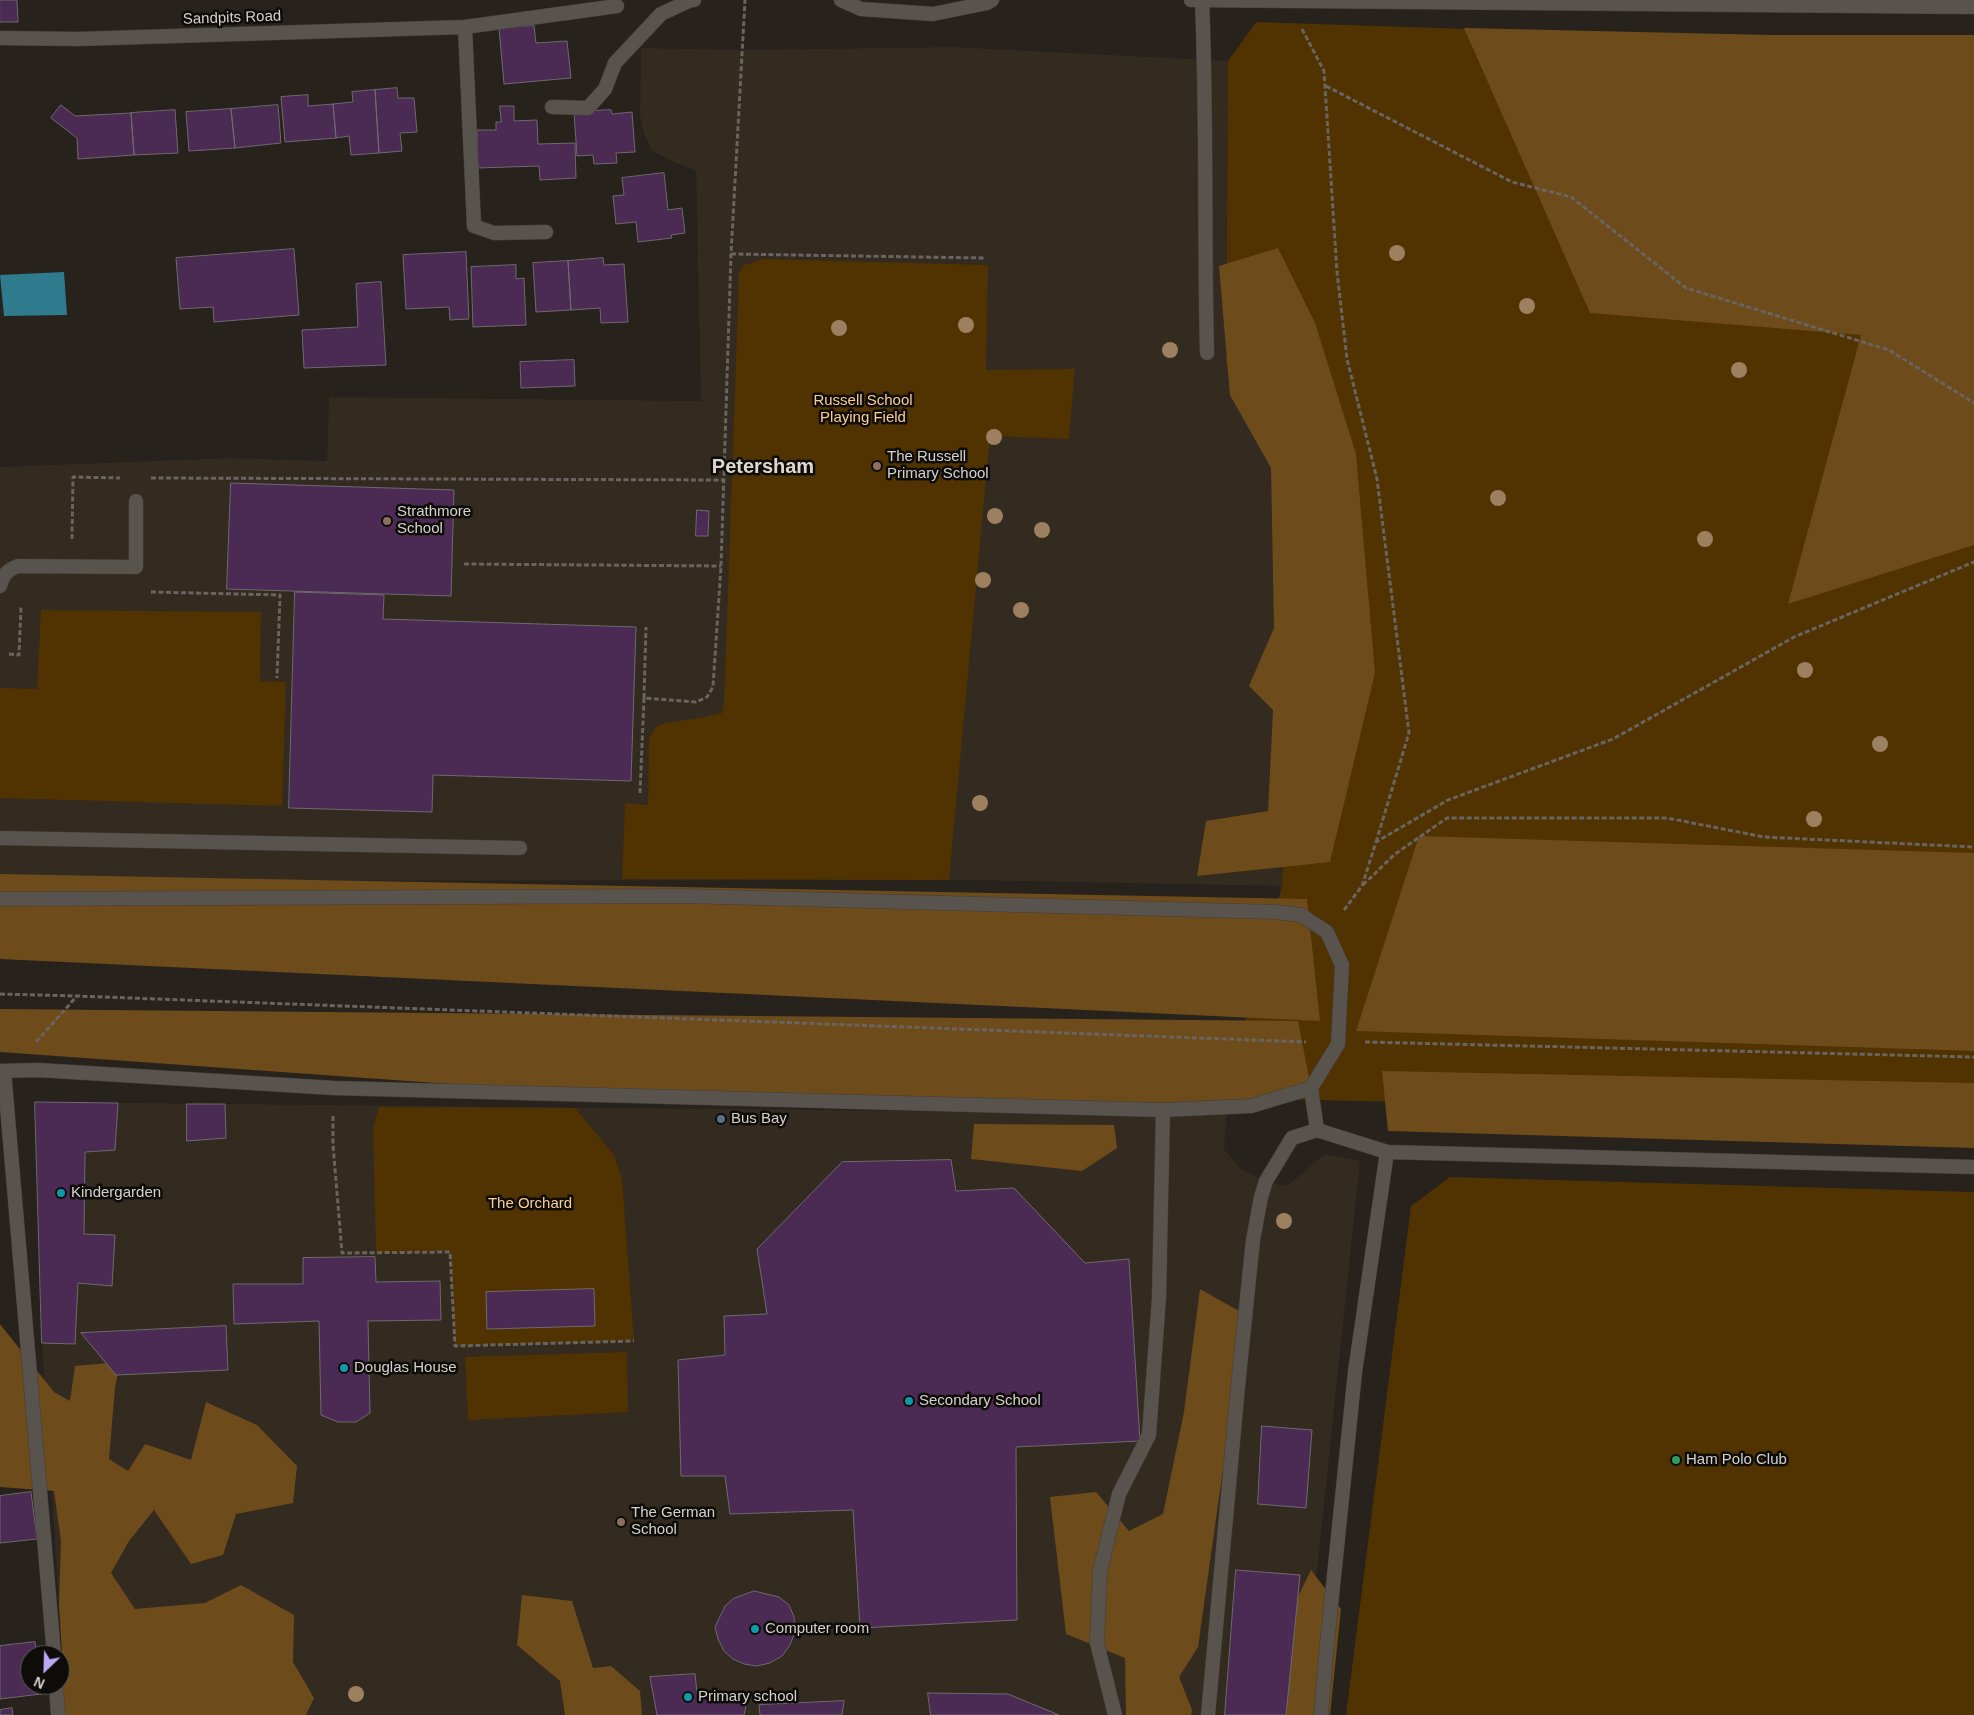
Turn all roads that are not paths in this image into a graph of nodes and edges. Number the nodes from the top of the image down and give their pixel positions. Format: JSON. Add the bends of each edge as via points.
{"nodes":[{"id":1,"x":694,"y":0,"type":"edge"},
{"id":2,"x":841,"y":0,"type":"edge"},
{"id":3,"x":992,"y":0,"type":"edge"},
{"id":4,"x":1191,"y":0,"type":"edge"},
{"id":5,"x":1202,"y":0,"type":"edge"},
{"id":6,"x":617,"y":6,"type":"dead end"},
{"id":7,"x":1974,"y":6,"type":"edge"},
{"id":8,"x":465,"y":27,"type":"junction"},
{"id":9,"x":0,"y":38,"type":"edge"},
{"id":10,"x":552,"y":107,"type":"dead end"},
{"id":11,"x":546,"y":232,"type":"dead end"},
{"id":12,"x":1207,"y":353,"type":"dead end"},
{"id":13,"x":136,"y":501,"type":"dead end"},
{"id":14,"x":0,"y":586,"type":"edge"},
{"id":15,"x":0,"y":838,"type":"edge"},
{"id":16,"x":520,"y":848,"type":"dead end"},
{"id":17,"x":0,"y":899,"type":"edge"},
{"id":18,"x":2,"y":1071,"type":"edge"},
{"id":19,"x":1311,"y":1088,"type":"junction"},
{"id":20,"x":1162,"y":1110,"type":"junction"},
{"id":21,"x":1317,"y":1130,"type":"junction"},
{"id":22,"x":1388,"y":1152,"type":"junction"},
{"id":23,"x":1974,"y":1167,"type":"edge"},
{"id":24,"x":53,"y":1645,"type":"edge"},
{"id":25,"x":57,"y":1695,"type":"edge"},
{"id":26,"x":58,"y":1715,"type":"edge"},
{"id":27,"x":1115,"y":1715,"type":"edge"},
{"id":28,"x":1208,"y":1715,"type":"edge"},
{"id":29,"x":1321,"y":1715,"type":"edge"}],
"edges":[{"from":1,"to":10,"type":"street","via":[[661,14],[615,63],[605,89],[588,108]]},
{"from":2,"to":3,"type":"street","via":[[861,9],[933,14]]},
{"from":4,"to":5,"type":"street"},
{"from":5,"to":7,"type":"street"},
{"from":5,"to":12,"type":"street"},
{"from":6,"to":8,"type":"street","name":"Sandpits Road"},
{"from":8,"to":9,"type":"street","name":"Sandpits Road","via":[[78,39]]},
{"from":8,"to":11,"type":"street","via":[[474,226],[494,233]]},
{"from":13,"to":14,"type":"street","via":[[136,566],[18,566],[5,574]]},
{"from":15,"to":16,"type":"street"},
{"from":17,"to":19,"type":"street","via":[[684,896],[1198,908],[1301,915],[1327,932],[1342,965],[1338,1044]]},
{"from":18,"to":20,"type":"street","via":[[38,1070],[344,1088]]},
{"from":18,"to":24,"type":"street"},
{"from":19,"to":20,"type":"street","via":[[1251,1106]]},
{"from":19,"to":21,"type":"street"},
{"from":20,"to":27,"type":"street","via":[[1159,1297],[1149,1435],[1119,1494],[1100,1570],[1097,1643]]},
{"from":21,"to":22,"type":"street"},
{"from":21,"to":28,"type":"street","via":[[1292,1138],[1260,1197],[1237,1396]]},
{"from":22,"to":23,"type":"street"},
{"from":22,"to":29,"type":"street","via":[[1355,1372]]},
{"from":25,"to":26,"type":"street"}]}
